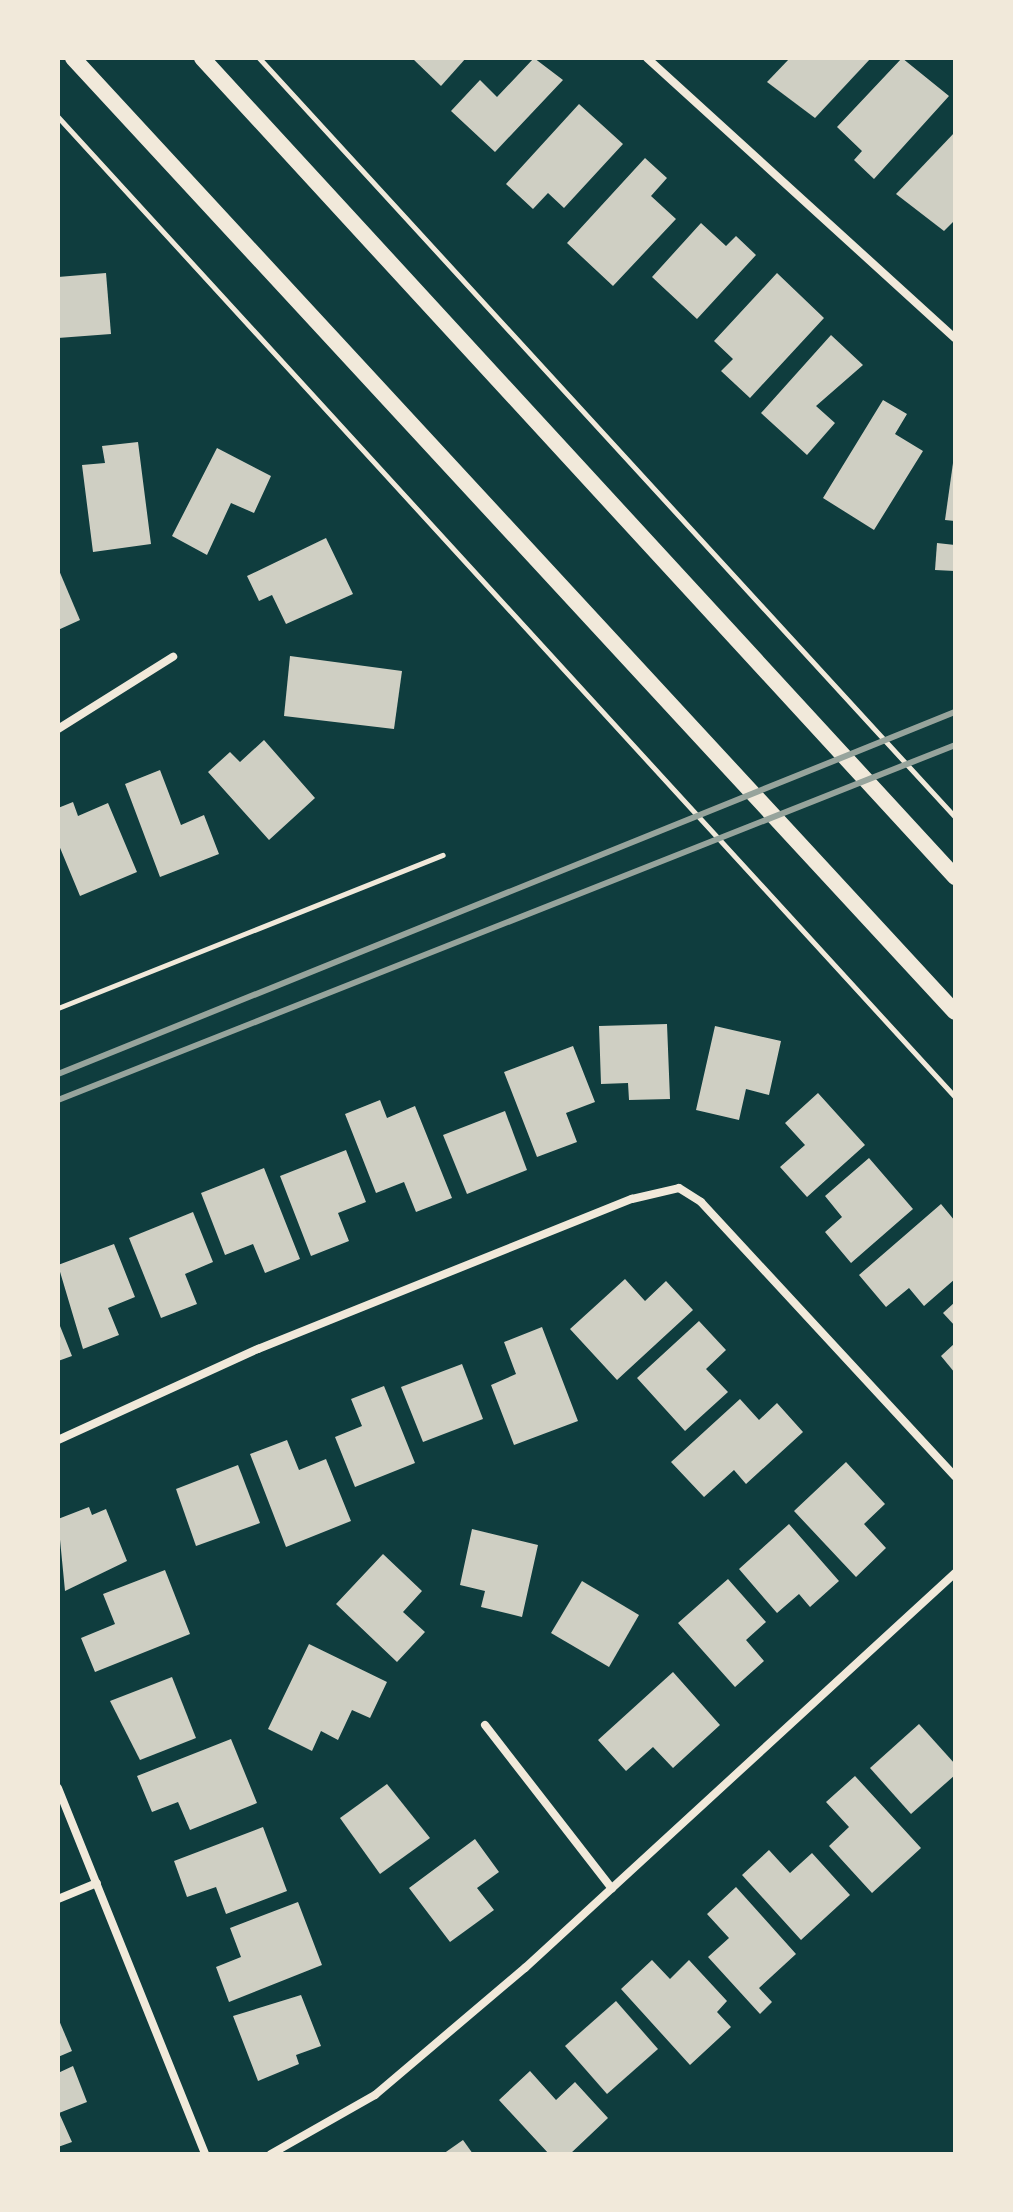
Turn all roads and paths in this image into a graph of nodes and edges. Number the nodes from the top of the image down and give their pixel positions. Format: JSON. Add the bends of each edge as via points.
{"nodes":[{"id":1,"x":73,"y":58,"type":"edge"},
{"id":2,"x":202,"y":58,"type":"edge"},
{"id":3,"x":259,"y":58,"type":"edge"},
{"id":4,"x":647,"y":58,"type":"edge"},
{"id":5,"x":58,"y":117,"type":"edge"},
{"id":6,"x":955,"y":338,"type":"edge"},
{"id":7,"x":173,"y":657,"type":"dead end"},
{"id":8,"x":58,"y":729,"type":"edge"},
{"id":9,"x":955,"y":817,"type":"edge"},
{"id":10,"x":443,"y":855,"type":"dead end"},
{"id":11,"x":955,"y":877,"type":"edge"},
{"id":12,"x":58,"y":1008,"type":"edge"},
{"id":13,"x":955,"y":1012,"type":"edge"},
{"id":14,"x":955,"y":1097,"type":"edge"},
{"id":15,"x":58,"y":1440,"type":"edge"},
{"id":16,"x":955,"y":1476,"type":"edge"},
{"id":17,"x":955,"y":1573,"type":"edge"},
{"id":18,"x":485,"y":1725,"type":"dead end"},
{"id":19,"x":58,"y":1788,"type":"edge"},
{"id":20,"x":97,"y":1883,"type":"junction"},
{"id":21,"x":612,"y":1889,"type":"junction"},
{"id":22,"x":58,"y":1899,"type":"edge"},
{"id":23,"x":205,"y":2154,"type":"edge"},
{"id":24,"x":271,"y":2154,"type":"edge"}],
"edges":[{"from":1,"to":13,"type":"main road"},
{"from":2,"to":11,"type":"main road"},
{"from":3,"to":9,"type":"path"},
{"from":4,"to":6,"type":"street"},
{"from":5,"to":14,"type":"path"},
{"from":7,"to":8,"type":"street"},
{"from":10,"to":12,"type":"path"},
{"from":15,"to":16,"type":"street","via":[[258,1349],[632,1199],[679,1188],[701,1202]]},
{"from":17,"to":21,"type":"street"},
{"from":18,"to":21,"type":"street"},
{"from":19,"to":20,"type":"street"},
{"from":20,"to":22,"type":"street"},
{"from":20,"to":23,"type":"street"},
{"from":21,"to":24,"type":"street","via":[[375,2095]]}]}
